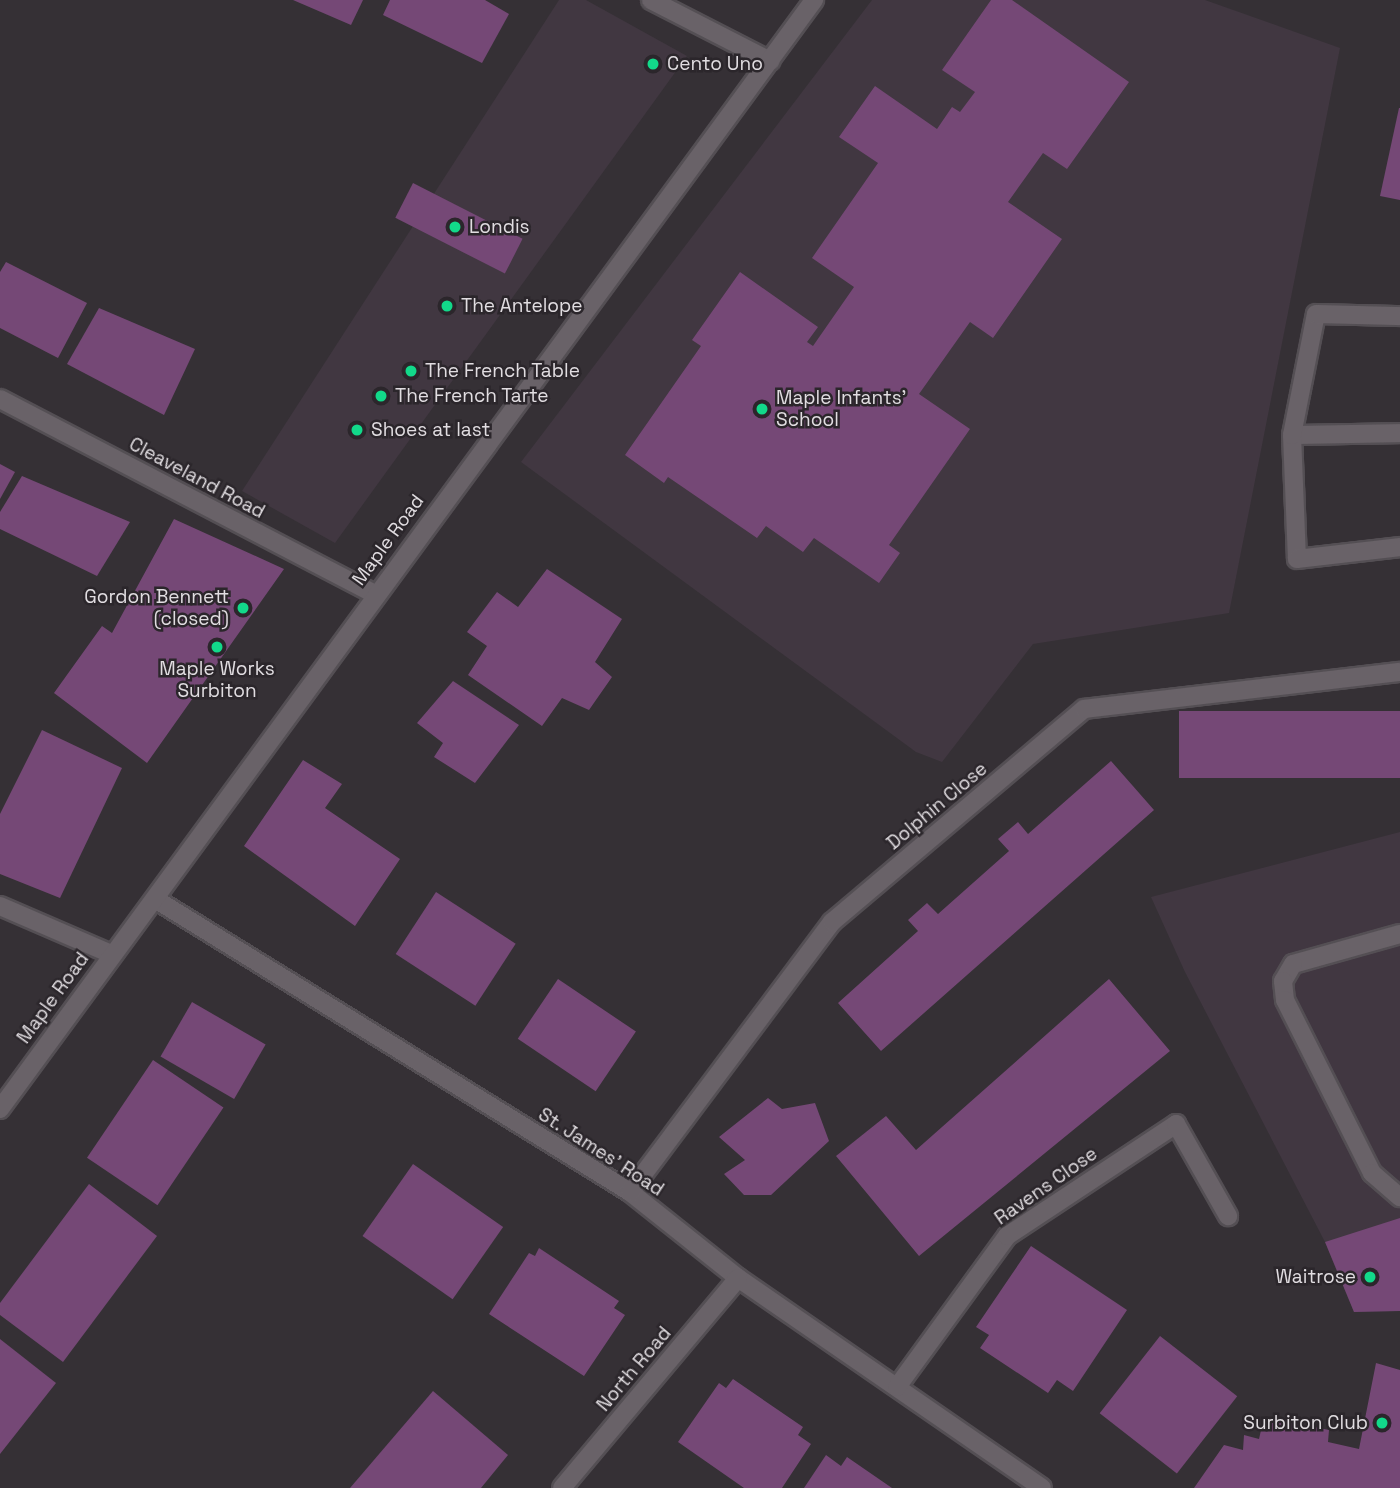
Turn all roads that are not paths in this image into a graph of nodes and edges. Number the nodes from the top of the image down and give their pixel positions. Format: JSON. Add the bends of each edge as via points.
{"nodes":[{"id":1,"x":651,"y":0,"type":"edge"},
{"id":2,"x":814,"y":0,"type":"edge"},
{"id":3,"x":770,"y":61,"type":"junction"},
{"id":4,"x":1400,"y":316,"type":"edge"},
{"id":5,"x":0,"y":399,"type":"edge"},
{"id":6,"x":1400,"y":433,"type":"edge"},
{"id":7,"x":1292,"y":435,"type":"junction"},
{"id":8,"x":1400,"y":547,"type":"edge"},
{"id":9,"x":374,"y":594,"type":"junction"},
{"id":10,"x":1400,"y":672,"type":"edge"},
{"id":11,"x":155,"y":899,"type":"junction"},
{"id":12,"x":0,"y":906,"type":"edge"},
{"id":13,"x":1400,"y":934,"type":"edge"},
{"id":14,"x":111,"y":954,"type":"junction"},
{"id":15,"x":0,"y":1109,"type":"edge"},
{"id":16,"x":630,"y":1192,"type":"junction"},
{"id":17,"x":1400,"y":1197,"type":"edge"},
{"id":18,"x":1228,"y":1216,"type":"dead end"},
{"id":19,"x":738,"y":1278,"type":"junction"},
{"id":20,"x":897,"y":1387,"type":"junction"},
{"id":21,"x":562,"y":1488,"type":"edge"},
{"id":22,"x":1042,"y":1488,"type":"edge"}],
"edges":[{"from":1,"to":3,"type":"street"},
{"from":2,"to":3,"type":"street","name":"Maple Road"},
{"from":3,"to":9,"type":"street","name":"Maple Road"},
{"from":4,"to":7,"type":"street","via":[[1316,314]]},
{"from":5,"to":9,"type":"street","name":"Cleaveland Road"},
{"from":6,"to":7,"type":"street"},
{"from":7,"to":8,"type":"street","via":[[1297,559]]},
{"from":9,"to":11,"type":"street","name":"Maple Road"},
{"from":10,"to":16,"type":"street","name":"Dolphin Close","via":[[1084,709],[832,922]]},
{"from":11,"to":14,"type":"street","name":"Maple Road"},
{"from":11,"to":16,"type":"street","name":"St. James' Road"},
{"from":12,"to":14,"type":"street"},
{"from":13,"to":17,"type":"street","via":[[1293,964],[1283,981],[1285,1000],[1372,1173]]},
{"from":14,"to":15,"type":"street","name":"Maple Road"},
{"from":16,"to":19,"type":"street","name":"St. James' Road"},
{"from":18,"to":20,"type":"street","name":"Ravens Close","via":[[1176,1124],[1007,1236]]},
{"from":19,"to":20,"type":"street","name":"St. James' Road"},
{"from":19,"to":21,"type":"street","name":"North Road"},
{"from":20,"to":22,"type":"street","name":"St. James' Road"}]}
